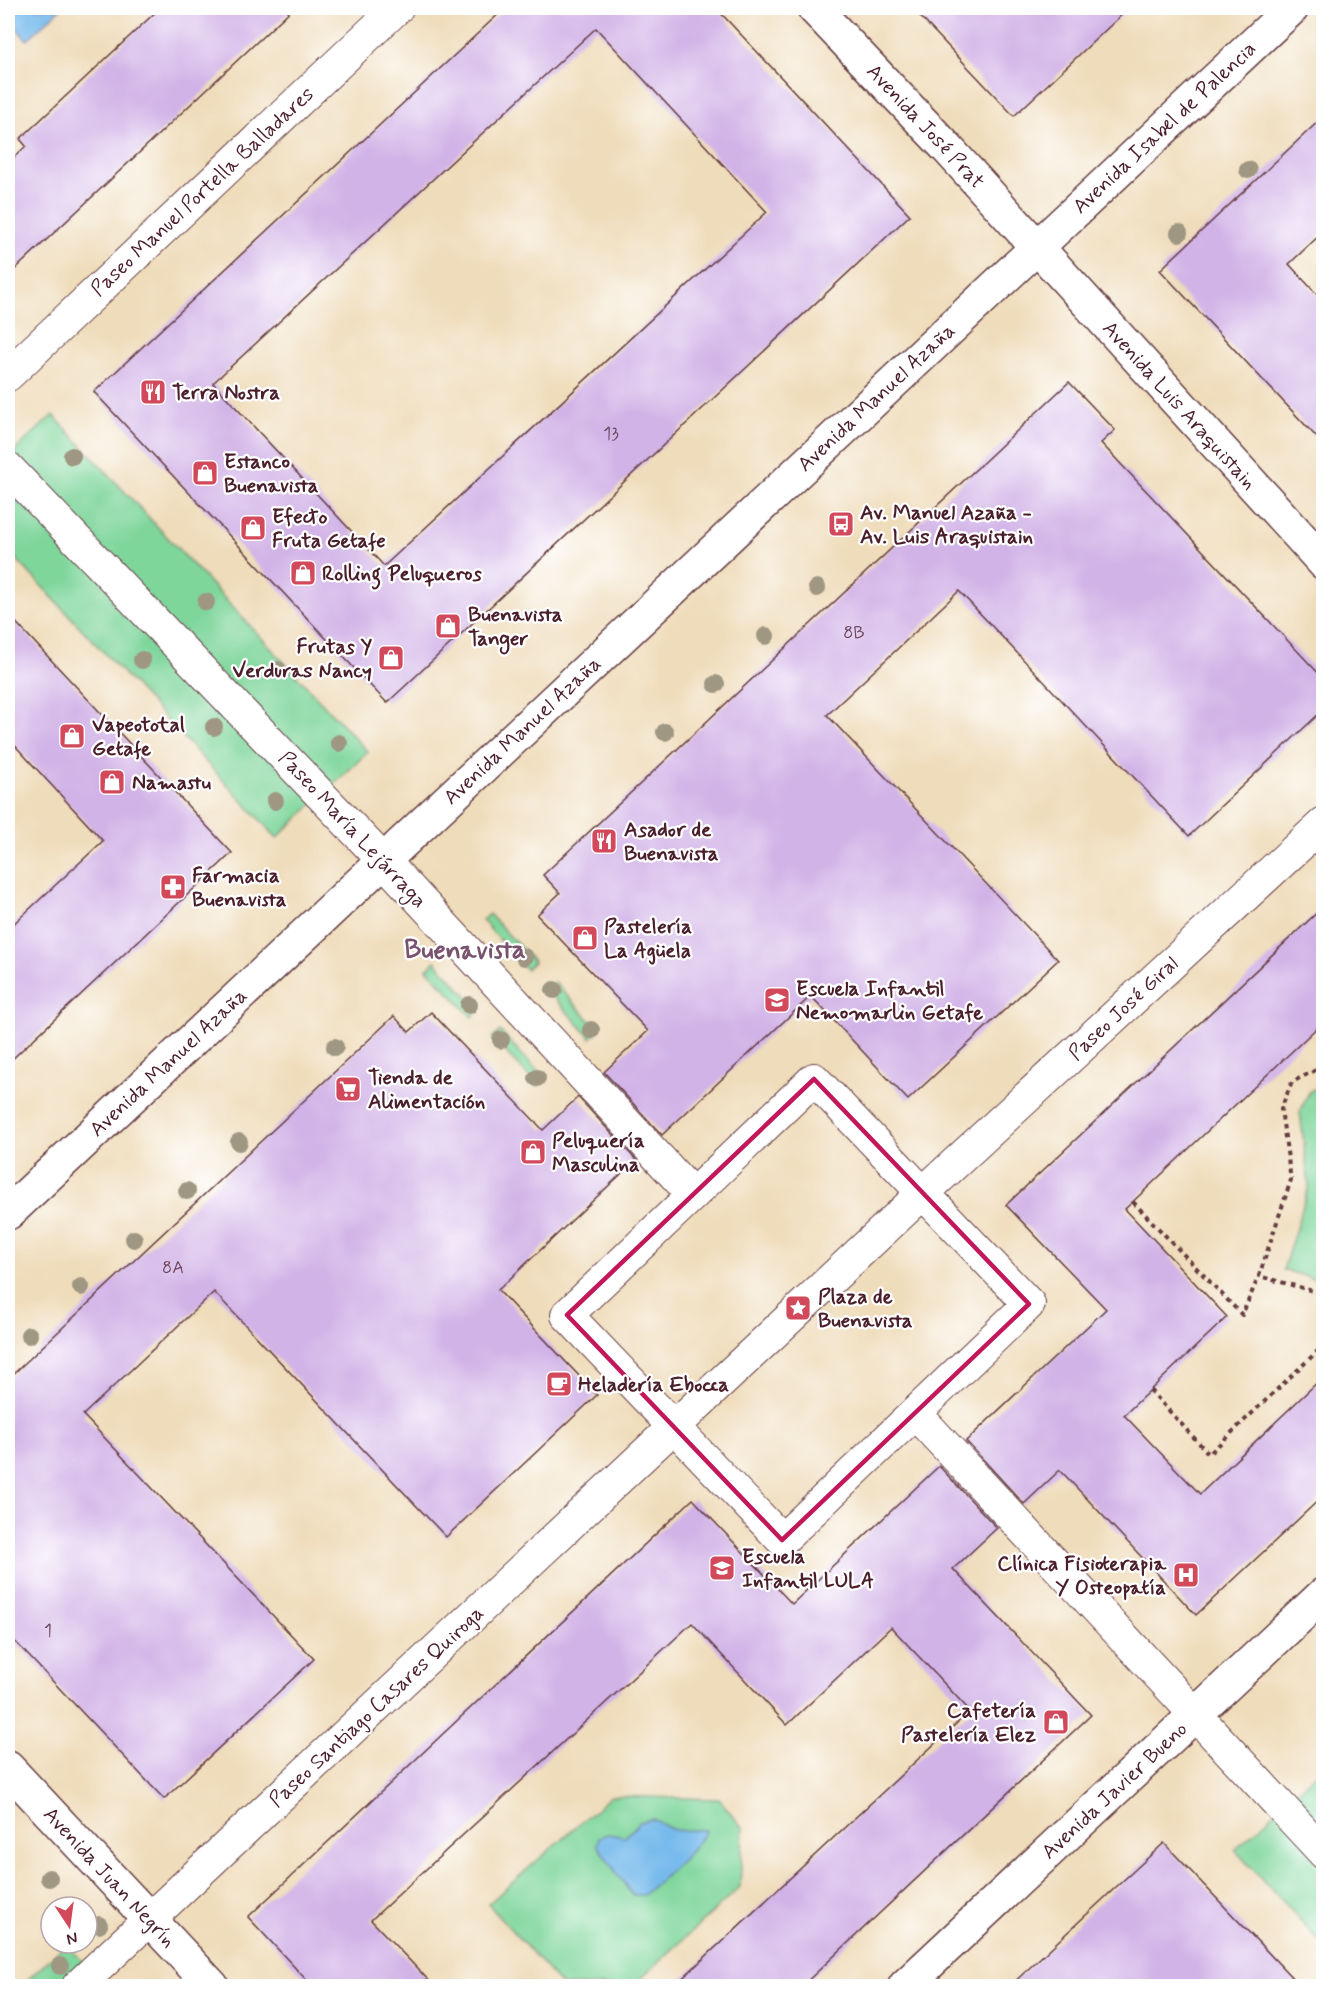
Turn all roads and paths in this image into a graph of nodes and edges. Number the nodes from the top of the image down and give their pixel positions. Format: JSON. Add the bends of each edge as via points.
{"nodes":[{"id":1,"x":397,"y":8,"type":"edge"},
{"id":2,"x":814,"y":8,"type":"edge"},
{"id":3,"x":1292,"y":8,"type":"edge"},
{"id":4,"x":1036,"y":247,"type":"junction"},
{"id":5,"x":8,"y":375,"type":"edge"},
{"id":6,"x":8,"y":468,"type":"edge"},
{"id":7,"x":1323,"y":563,"type":"edge"},
{"id":8,"x":1323,"y":823,"type":"edge"},
{"id":9,"x":383,"y":860,"type":"junction"},
{"id":10,"x":1323,"y":1066,"type":"edge"},
{"id":11,"x":923,"y":1193,"type":"junction"},
{"id":12,"x":693,"y":1195,"type":"junction"},
{"id":13,"x":1133,"y":1202,"type":"dead end"},
{"id":14,"x":8,"y":1213,"type":"edge"},
{"id":15,"x":1259,"y":1276,"type":"junction"},
{"id":16,"x":1323,"y":1294,"type":"edge"},
{"id":17,"x":1323,"y":1345,"type":"edge"},
{"id":18,"x":1150,"y":1390,"type":"dead end"},
{"id":19,"x":915,"y":1413,"type":"junction"},
{"id":20,"x":674,"y":1426,"type":"junction"},
{"id":21,"x":1323,"y":1594,"type":"edge"},
{"id":22,"x":1195,"y":1714,"type":"junction"},
{"id":23,"x":8,"y":1768,"type":"edge"},
{"id":24,"x":1323,"y":1853,"type":"edge"},
{"id":25,"x":149,"y":1919,"type":"junction"},
{"id":26,"x":78,"y":1986,"type":"edge"},
{"id":27,"x":212,"y":1986,"type":"edge"},
{"id":28,"x":905,"y":1986,"type":"edge"}],
"edges":[{"from":1,"to":5,"type":"street","name":"Paseo Manuel Portella Balladares"},
{"from":2,"to":4,"type":"street","name":"Avenida José Prat"},
{"from":3,"to":4,"type":"street","name":"Avenida Isabel de Palencia"},
{"from":4,"to":7,"type":"street","name":"Avenida Luis Araquistain"},
{"from":4,"to":9,"type":"street","name":"Avenida Manuel Azaña"},
{"from":6,"to":9,"type":"street","name":"Paseo María Lejárraga"},
{"from":8,"to":11,"type":"street","name":"Paseo José Giral"},
{"from":9,"to":12,"type":"street","name":"Paseo María Lejárraga"},
{"from":9,"to":14,"type":"street","name":"Avenida Manuel Azaña"},
{"from":10,"to":15,"type":"path","via":[[1292,1083],[1281,1109],[1291,1180]]},
{"from":11,"to":12,"type":"street","via":[[814,1079]]},
{"from":11,"to":19,"type":"street","via":[[1029,1304]]},
{"from":11,"to":20,"type":"street","name":"Paseo José Giral"},
{"from":12,"to":20,"type":"street","via":[[567,1315]]},
{"from":13,"to":15,"type":"path","via":[[1242,1315]]},
{"from":15,"to":16,"type":"path"},
{"from":17,"to":18,"type":"path","via":[[1209,1454]]},
{"from":19,"to":20,"type":"street","via":[[782,1540]]},
{"from":19,"to":22,"type":"street"},
{"from":20,"to":25,"type":"street","name":"Paseo Santiago Casares Quiroga"},
{"from":21,"to":22,"type":"street","name":"Avenida Javier Bueno"},
{"from":22,"to":24,"type":"street"},
{"from":22,"to":28,"type":"street","name":"Avenida Javier Bueno"},
{"from":23,"to":25,"type":"street","name":"Avenida Juan Negrín"},
{"from":25,"to":26,"type":"street","name":"Paseo Santiago Casares Quiroga"},
{"from":25,"to":27,"type":"street","name":"Avenida Juan Negrín"}]}
